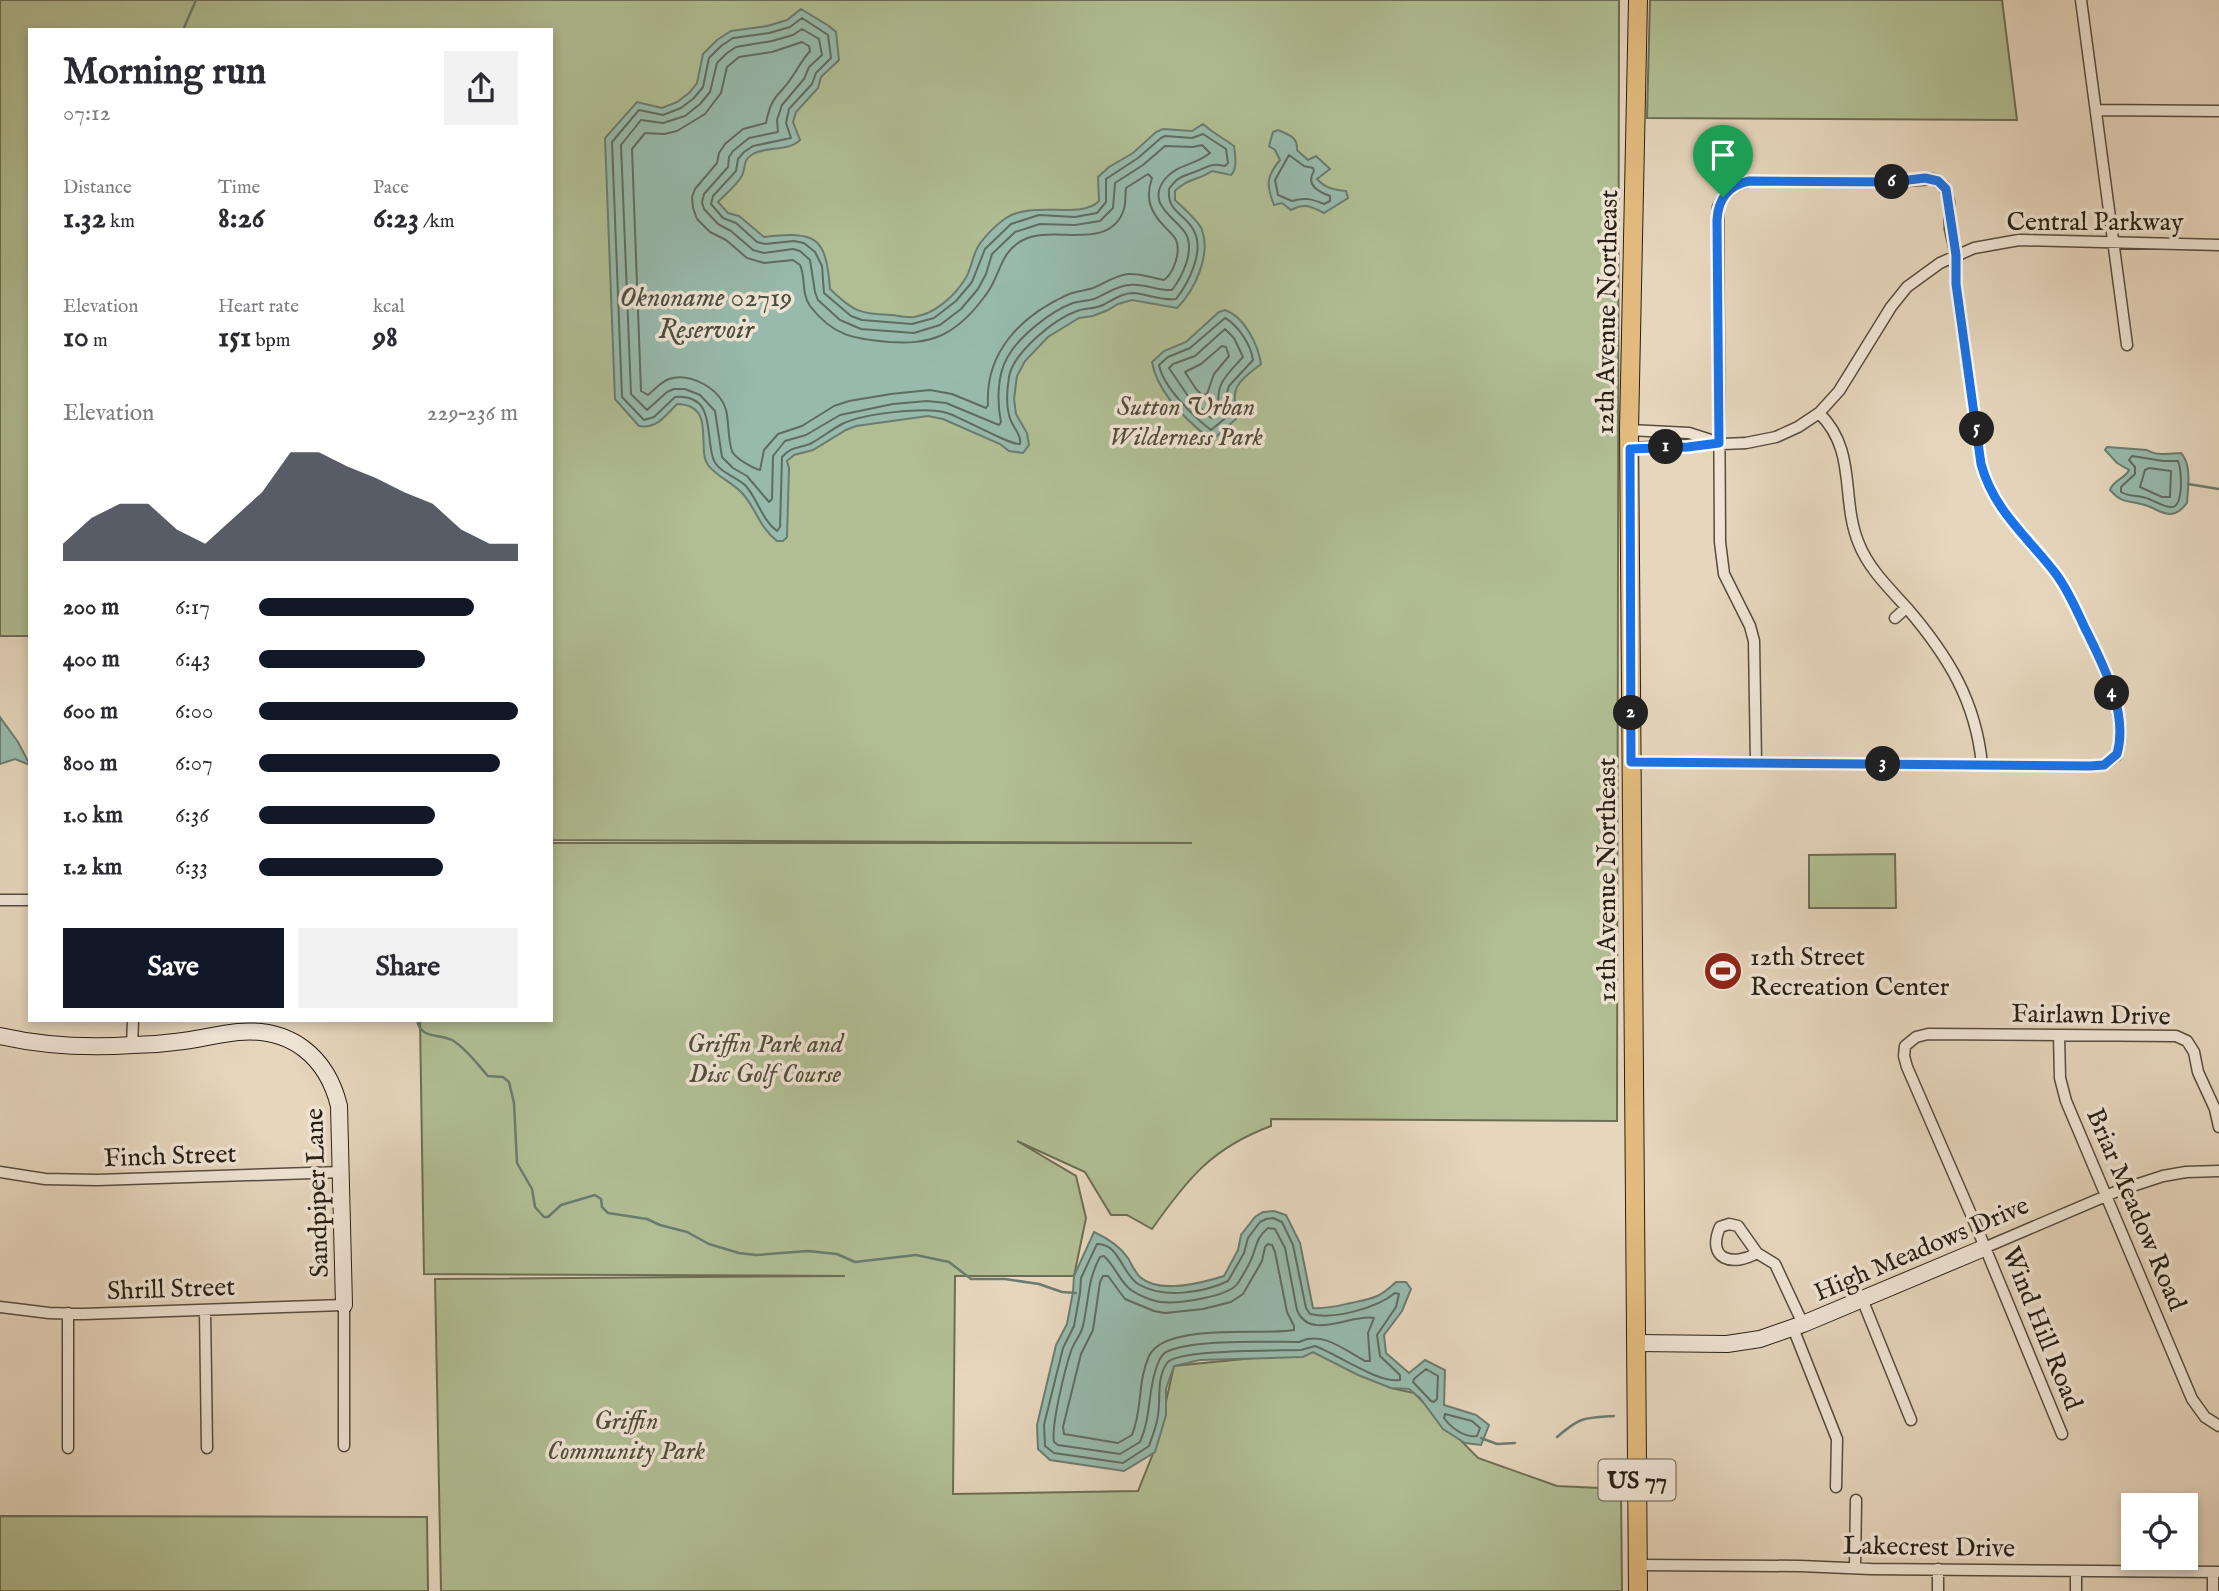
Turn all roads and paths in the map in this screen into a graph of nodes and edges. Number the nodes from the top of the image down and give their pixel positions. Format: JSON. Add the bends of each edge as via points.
{"nodes":[{"id":1,"x":1638,"y":0,"type":"edge"},
{"id":2,"x":2081,"y":0,"type":"edge"},
{"id":3,"x":2096,"y":110,"type":"junction"},
{"id":4,"x":2219,"y":111,"type":"edge"},
{"id":5,"x":2114,"y":244,"type":"junction"},
{"id":6,"x":2219,"y":245,"type":"edge"},
{"id":7,"x":1956,"y":255,"type":"junction"},
{"id":8,"x":2127,"y":345,"type":"dead end"},
{"id":9,"x":1819,"y":413,"type":"junction"},
{"id":10,"x":1630,"y":439,"type":"junction"},
{"id":11,"x":1719,"y":443,"type":"junction"},
{"id":12,"x":1906,"y":608,"type":"junction"},
{"id":13,"x":1895,"y":618,"type":"dead end"},
{"id":14,"x":1631,"y":762,"type":"junction"},
{"id":15,"x":1756,"y":763,"type":"junction"},
{"id":16,"x":1982,"y":765,"type":"junction"},
{"id":17,"x":0,"y":900,"type":"edge"},
{"id":18,"x":28,"y":900,"type":"edge"},
{"id":19,"x":132,"y":1022,"type":"edge"},
{"id":20,"x":0,"y":1036,"type":"edge"},
{"id":21,"x":2059,"y":1036,"type":"junction"},
{"id":22,"x":132,"y":1045,"type":"junction"},
{"id":23,"x":1905,"y":1046,"type":"joint"},
{"id":24,"x":2219,"y":1127,"type":"edge"},
{"id":25,"x":2219,"y":1171,"type":"edge"},
{"id":26,"x":0,"y":1172,"type":"edge"},
{"id":27,"x":342,"y":1172,"type":"junction"},
{"id":28,"x":2107,"y":1196,"type":"junction"},
{"id":29,"x":1984,"y":1248,"type":"junction"},
{"id":30,"x":1758,"y":1253,"type":"dead end"},
{"id":31,"x":1862,"y":1299,"type":"junction"},
{"id":32,"x":344,"y":1306,"type":"junction"},
{"id":33,"x":0,"y":1307,"type":"edge"},
{"id":34,"x":205,"y":1310,"type":"junction"},
{"id":35,"x":68,"y":1314,"type":"junction"},
{"id":36,"x":1798,"y":1326,"type":"junction"},
{"id":37,"x":1636,"y":1343,"type":"junction"},
{"id":38,"x":1911,"y":1420,"type":"dead end"},
{"id":39,"x":2219,"y":1426,"type":"edge"},
{"id":40,"x":2062,"y":1434,"type":"dead end"},
{"id":41,"x":344,"y":1446,"type":"dead end"},
{"id":42,"x":68,"y":1448,"type":"dead end"},
{"id":43,"x":207,"y":1448,"type":"dead end"},
{"id":44,"x":1836,"y":1487,"type":"dead end"},
{"id":45,"x":1856,"y":1500,"type":"dead end"},
{"id":46,"x":1638,"y":1565,"type":"junction"},
{"id":47,"x":1855,"y":1568,"type":"junction"},
{"id":48,"x":1938,"y":1569,"type":"junction"},
{"id":49,"x":2076,"y":1571,"type":"junction"},
{"id":50,"x":2216,"y":1572,"type":"edge"},
{"id":51,"x":1638,"y":1591,"type":"edge"},
{"id":52,"x":1938,"y":1591,"type":"edge"},
{"id":53,"x":2076,"y":1591,"type":"edge"},
{"id":54,"x":2213,"y":1591,"type":"edge"}],
"edges":[{"from":1,"to":10,"type":"main road","name":"12th Avenue Northeast","number":"US 77"},
{"from":2,"to":3,"type":"street"},
{"from":3,"to":4,"type":"street"},
{"from":3,"to":5,"type":"street"},
{"from":5,"to":6,"type":"street","name":"Central Parkway"},
{"from":5,"to":7,"type":"street","name":"Central Parkway","via":[[2006,241]]},
{"from":5,"to":8,"type":"street"},
{"from":7,"to":9,"type":"street","name":"Central Parkway","via":[[1907,287],[1839,391]]},
{"from":7,"to":11,"type":"street","via":[[1946,189],[1933,179],[1749,181],[1728,191],[1718,207]]},
{"from":7,"to":16,"type":"street","via":[[1956,284],[1986,482],[2002,510],[2066,589],[2109,682],[2120,729],[2117,754],[2104,765]]},
{"from":9,"to":11,"type":"street","name":"Central Parkway","via":[[1776,438]]},
{"from":9,"to":12,"type":"street","via":[[1842,450],[1862,552]]},
{"from":10,"to":11,"type":"street","name":"Central Parkway","via":[[1688,447]]},
{"from":10,"to":11,"type":"street","name":"Central Parkway","via":[[1689,433]]},
{"from":10,"to":14,"type":"main road","name":"12th Avenue Northeast","number":"US 77"},
{"from":11,"to":15,"type":"street","via":[[1722,567],[1754,641]]},
{"from":12,"to":13,"type":"street"},
{"from":12,"to":16,"type":"street","via":[[1936,644],[1966,698],[1978,731]]},
{"from":14,"to":15,"type":"street"},
{"from":14,"to":37,"type":"main road","name":"12th Avenue Northeast","number":"US 77"},
{"from":15,"to":16,"type":"street"},
{"from":17,"to":18,"type":"street"},
{"from":19,"to":22,"type":"street"},
{"from":20,"to":22,"type":"street","name":"Sandpiper Lane","via":[[72,1046]]},
{"from":21,"to":23,"type":"street","name":"Fairlawn Drive","via":[[1928,1034]]},
{"from":21,"to":24,"type":"street","name":"Fairlawn Drive","via":[[2183,1038],[2194,1052]]},
{"from":21,"to":28,"type":"street","name":"Briar Meadow Road","via":[[2062,1088]]},
{"from":22,"to":27,"type":"street","name":"Sandpiper Lane","via":[[253,1031],[292,1041],[314,1057],[331,1080],[341,1119]]},
{"from":23,"to":29,"type":"street","name":"Wind Hill Road","via":[[1907,1067]]},
{"from":25,"to":28,"type":"street","name":"High Meadows Drive","via":[[2175,1173]]},
{"from":26,"to":27,"type":"street","name":"Finch Street","via":[[97,1180]]},
{"from":27,"to":32,"type":"street","name":"Sandpiper Lane"},
{"from":28,"to":29,"type":"street","name":"High Meadows Drive"},
{"from":28,"to":39,"type":"street","name":"Briar Meadow Road","via":[[2192,1399],[2205,1417]]},
{"from":29,"to":31,"type":"street","name":"High Meadows Drive"},
{"from":29,"to":40,"type":"street","name":"Wind Hill Road"},
{"from":30,"to":36,"type":"street","via":[[1779,1269]]},
{"from":31,"to":36,"type":"street","name":"High Meadows Drive"},
{"from":31,"to":38,"type":"street"},
{"from":32,"to":34,"type":"street","name":"Shrill Street"},
{"from":32,"to":41,"type":"street","name":"Sandpiper Lane"},
{"from":33,"to":35,"type":"street","name":"Shrill Street"},
{"from":34,"to":35,"type":"street","name":"Shrill Street"},
{"from":34,"to":43,"type":"street"},
{"from":35,"to":42,"type":"street"},
{"from":36,"to":37,"type":"street","name":"High Meadows Drive","via":[[1742,1343]]},
{"from":36,"to":44,"type":"street","via":[[1837,1439]]},
{"from":37,"to":46,"type":"main road","name":"12th Avenue Northeast","number":"US 77"},
{"from":45,"to":47,"type":"street"},
{"from":46,"to":47,"type":"street","name":"Lakecrest Drive"},
{"from":46,"to":51,"type":"main road","name":"12th Avenue Northeast","number":"US 77"},
{"from":47,"to":48,"type":"street","name":"Lakecrest Drive"},
{"from":48,"to":49,"type":"street","name":"Lakecrest Drive"},
{"from":48,"to":52,"type":"street"},
{"from":49,"to":50,"type":"street","name":"Lakecrest Drive"},
{"from":49,"to":53,"type":"street"},
{"from":50,"to":54,"type":"street"}]}
